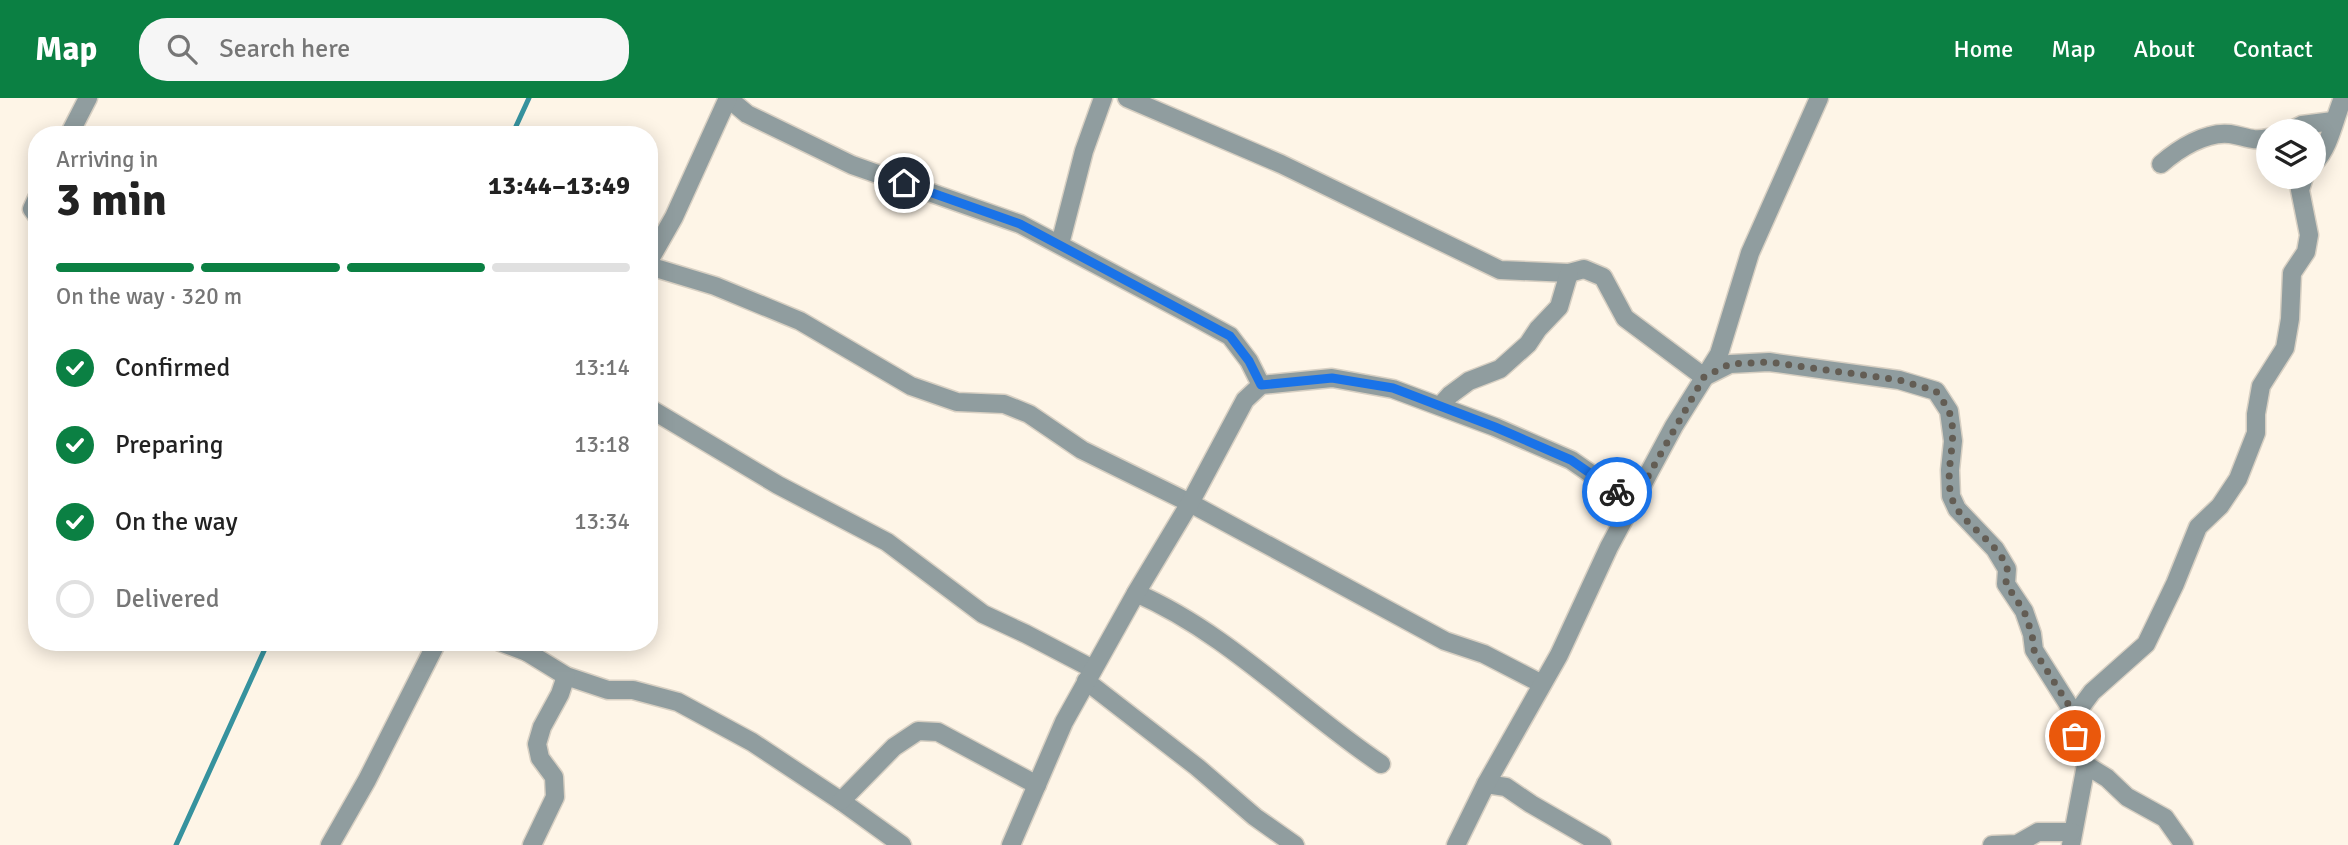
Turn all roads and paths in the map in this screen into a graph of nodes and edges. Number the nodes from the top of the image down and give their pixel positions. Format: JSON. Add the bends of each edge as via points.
{"nodes":[{"id":1,"x":88,"y":98,"type":"edge"},
{"id":2,"x":728,"y":98,"type":"edge"},
{"id":3,"x":1103,"y":98,"type":"edge"},
{"id":4,"x":1127,"y":98,"type":"edge"},
{"id":5,"x":1819,"y":98,"type":"edge"},
{"id":6,"x":2343,"y":98,"type":"edge"},
{"id":7,"x":2333,"y":121,"type":"junction"},
{"id":8,"x":2326,"y":122,"type":"edge"},
{"id":9,"x":74,"y":126,"type":"edge"},
{"id":10,"x":2256,"y":140,"type":"edge"},
{"id":11,"x":2326,"y":144,"type":"edge"},
{"id":12,"x":2161,"y":164,"type":"dead end"},
{"id":13,"x":2300,"y":189,"type":"edge"},
{"id":14,"x":1060,"y":244,"type":"junction"},
{"id":15,"x":658,"y":245,"type":"edge"},
{"id":16,"x":658,"y":269,"type":"edge"},
{"id":17,"x":1569,"y":273,"type":"junction"},
{"id":18,"x":1704,"y":377,"type":"junction"},
{"id":19,"x":1261,"y":385,"type":"junction"},
{"id":20,"x":1440,"y":406,"type":"junction"},
{"id":21,"x":658,"y":413,"type":"edge"},
{"id":22,"x":1191,"y":503,"type":"junction"},
{"id":23,"x":1633,"y":503,"type":"junction"},
{"id":24,"x":1136,"y":593,"type":"junction"},
{"id":25,"x":432,"y":651,"type":"edge"},
{"id":26,"x":534,"y":651,"type":"edge"},
{"id":27,"x":1089,"y":675,"type":"junction"},
{"id":28,"x":566,"y":676,"type":"junction"},
{"id":29,"x":1542,"y":684,"type":"junction"},
{"id":30,"x":2075,"y":715,"type":"junction"},
{"id":31,"x":1381,"y":764,"type":"dead end"},
{"id":32,"x":2086,"y":765,"type":"junction"},
{"id":33,"x":1486,"y":784,"type":"junction"},
{"id":34,"x":1037,"y":785,"type":"junction"},
{"id":35,"x":841,"y":801,"type":"junction"},
{"id":36,"x":2071,"y":838,"type":"edge"},
{"id":37,"x":1276,"y":840,"type":"edge"},
{"id":38,"x":330,"y":845,"type":"edge"},
{"id":39,"x":532,"y":845,"type":"edge"},
{"id":40,"x":902,"y":845,"type":"edge"},
{"id":41,"x":1012,"y":845,"type":"edge"},
{"id":42,"x":1295,"y":845,"type":"edge"},
{"id":43,"x":1455,"y":845,"type":"edge"},
{"id":44,"x":1602,"y":845,"type":"edge"},
{"id":45,"x":1992,"y":845,"type":"edge"},
{"id":46,"x":2184,"y":845,"type":"edge"}],
"edges":[{"from":1,"to":9,"type":"street"},
{"from":2,"to":14,"type":"street","via":[[747,114],[852,165],[1020,224]]},
{"from":2,"to":15,"type":"street"},
{"from":3,"to":14,"type":"street"},
{"from":4,"to":17,"type":"street","via":[[1281,164],[1500,270]]},
{"from":5,"to":18,"type":"street","via":[[1750,253],[1719,354]]},
{"from":6,"to":7,"type":"street"},
{"from":7,"to":8,"type":"street"},
{"from":7,"to":11,"type":"street"},
{"from":10,"to":12,"type":"street","via":[[2218,134],[2178,149]]},
{"from":13,"to":30,"type":"street","via":[[2309,235],[2306,252],[2291,273],[2285,348],[2261,386],[2256,433],[2238,479],[2198,527],[2146,644],[2092,692]]},
{"from":14,"to":19,"type":"street","via":[[1230,336]]},
{"from":16,"to":22,"type":"street","via":[[716,286],[800,321],[911,386],[957,402],[1004,404],[1029,414],[1082,450]]},
{"from":17,"to":18,"type":"street","via":[[1584,269],[1603,277],[1625,318]]},
{"from":17,"to":20,"type":"street","via":[[1559,307],[1528,344],[1500,369],[1469,381]]},
{"from":18,"to":23,"type":"street"},
{"from":18,"to":30,"type":"street","via":[[1730,364],[1769,362],[1899,380],[1936,391],[1949,411],[1951,496],[2007,569],[2006,584],[2024,611],[2034,650]]},
{"from":19,"to":20,"type":"street","via":[[1332,378],[1393,388]]},
{"from":19,"to":22,"type":"street","via":[[1245,400]]},
{"from":20,"to":23,"type":"street","via":[[1571,460]]},
{"from":21,"to":27,"type":"street","via":[[778,485],[887,542],[983,614],[1026,634]]},
{"from":22,"to":24,"type":"street"},
{"from":22,"to":29,"type":"street","via":[[1444,641],[1484,654]]},
{"from":23,"to":29,"type":"street"},
{"from":24,"to":27,"type":"street"},
{"from":24,"to":31,"type":"street","via":[[1199,626]]},
{"from":25,"to":38,"type":"street"},
{"from":26,"to":28,"type":"street"},
{"from":27,"to":34,"type":"street"},
{"from":27,"to":37,"type":"street"},
{"from":28,"to":35,"type":"street","via":[[608,690],[633,690],[678,702],[752,742]]},
{"from":28,"to":39,"type":"street","via":[[537,744],[540,758],[554,778],[555,797]]},
{"from":29,"to":33,"type":"street"},
{"from":30,"to":32,"type":"street","via":[[2075,736]]},
{"from":32,"to":36,"type":"street"},
{"from":32,"to":46,"type":"street","via":[[2165,818]]},
{"from":33,"to":43,"type":"street"},
{"from":33,"to":44,"type":"street","via":[[1506,787]]},
{"from":34,"to":35,"type":"street","via":[[938,732],[918,732],[894,747]]},
{"from":34,"to":41,"type":"street"},
{"from":35,"to":40,"type":"street"},
{"from":36,"to":45,"type":"street","via":[[2038,832],[2017,844]]},
{"from":37,"to":42,"type":"street"}]}
